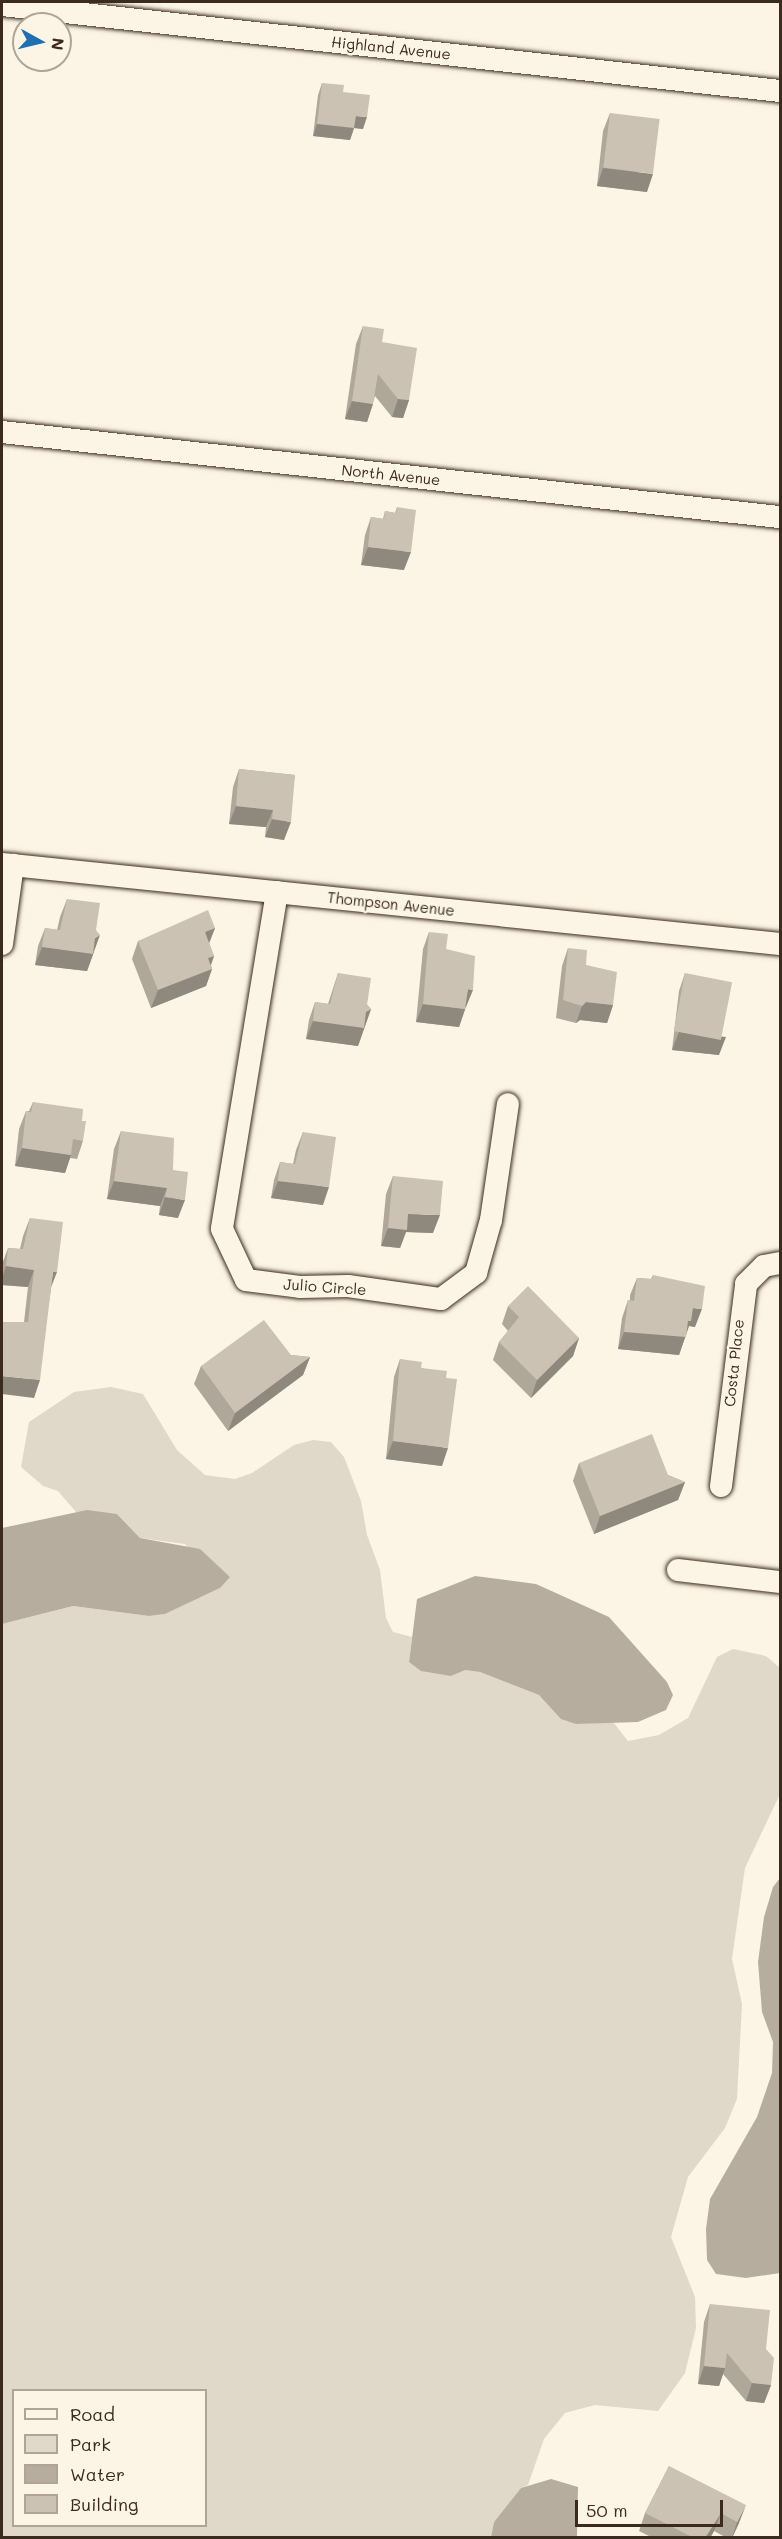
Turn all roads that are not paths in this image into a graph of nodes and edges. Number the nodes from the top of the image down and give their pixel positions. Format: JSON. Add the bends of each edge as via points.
{"nodes":[{"id":1,"x":2,"y":5,"type":"edge"},
{"id":2,"x":780,"y":91,"type":"edge"},
{"id":3,"x":2,"y":432,"type":"edge"},
{"id":4,"x":780,"y":518,"type":"edge"},
{"id":5,"x":7,"y":864,"type":"edge"},
{"id":6,"x":277,"y":892,"type":"junction"},
{"id":7,"x":2,"y":944,"type":"edge"},
{"id":8,"x":780,"y":944,"type":"edge"},
{"id":9,"x":508,"y":1104,"type":"dead end"},
{"id":10,"x":780,"y":1263,"type":"edge"},
{"id":11,"x":721,"y":1486,"type":"dead end"},
{"id":12,"x":678,"y":1570,"type":"dead end"},
{"id":13,"x":780,"y":1582,"type":"edge"}],
"edges":[{"from":1,"to":2,"type":"street","name":"Highland Avenue"},
{"from":3,"to":4,"type":"street","name":"North Avenue"},
{"from":5,"to":6,"type":"street","name":"Thompson Avenue"},
{"from":5,"to":7,"type":"street"},
{"from":6,"to":8,"type":"street","name":"Thompson Avenue"},
{"from":6,"to":9,"type":"street","name":"Julio Circle","via":[[222,1229],[246,1280],[300,1287],[348,1286],[441,1299],[476,1273],[491,1220]]},
{"from":10,"to":11,"type":"street","name":"Costa Place","via":[[764,1266],[746,1284]]},
{"from":12,"to":13,"type":"street"}]}
